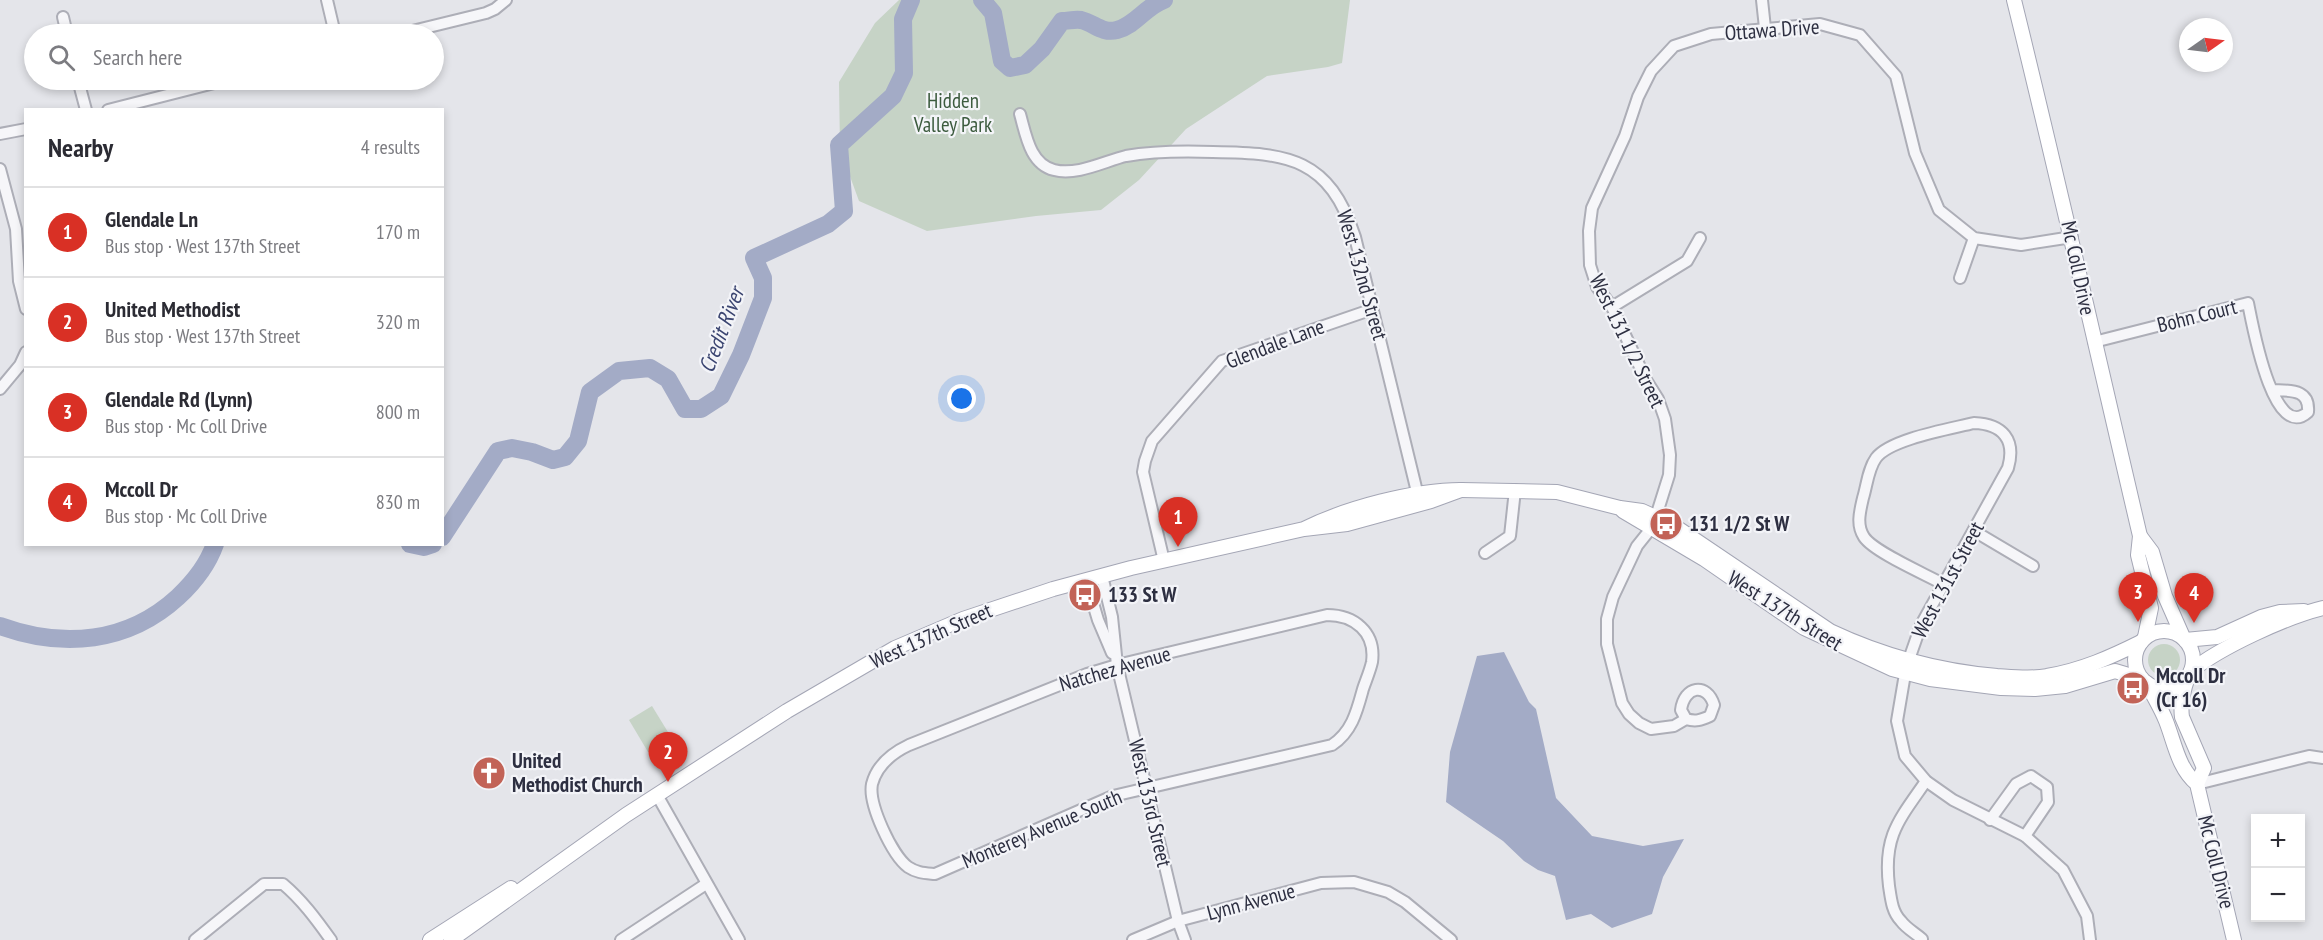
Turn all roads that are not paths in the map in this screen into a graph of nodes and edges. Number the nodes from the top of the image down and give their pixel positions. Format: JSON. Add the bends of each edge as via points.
{"nodes":[{"id":1,"x":327,"y":0,"type":"edge"},
{"id":2,"x":506,"y":0,"type":"edge"},
{"id":3,"x":1762,"y":0,"type":"edge"},
{"id":4,"x":2014,"y":0,"type":"edge"},
{"id":5,"x":63,"y":17,"type":"dead end"},
{"id":6,"x":65,"y":24,"type":"edge"},
{"id":7,"x":333,"y":24,"type":"edge"},
{"id":8,"x":441,"y":24,"type":"edge"},
{"id":9,"x":1765,"y":28,"type":"junction"},
{"id":10,"x":81,"y":90,"type":"edge"},
{"id":11,"x":187,"y":90,"type":"edge"},
{"id":12,"x":85,"y":108,"type":"edge"},
{"id":13,"x":116,"y":108,"type":"edge"},
{"id":14,"x":1020,"y":114,"type":"dead end"},
{"id":15,"x":24,"y":129,"type":"edge"},
{"id":16,"x":0,"y":134,"type":"edge"},
{"id":17,"x":0,"y":168,"type":"edge"},
{"id":18,"x":1606,"y":177,"type":"joint"},
{"id":19,"x":2072,"y":237,"type":"junction"},
{"id":20,"x":1700,"y":238,"type":"dead end"},
{"id":21,"x":1974,"y":238,"type":"junction"},
{"id":22,"x":1960,"y":278,"type":"dead end"},
{"id":23,"x":24,"y":301,"type":"edge"},
{"id":24,"x":1612,"y":307,"type":"junction"},
{"id":25,"x":1373,"y":309,"type":"junction"},
{"id":26,"x":2094,"y":342,"type":"junction"},
{"id":27,"x":24,"y":356,"type":"edge"},
{"id":28,"x":0,"y":389,"type":"edge"},
{"id":29,"x":2272,"y":390,"type":"dead end"},
{"id":30,"x":1515,"y":490,"type":"junction"},
{"id":31,"x":1419,"y":499,"type":"junction"},
{"id":32,"x":1654,"y":522,"type":"junction"},
{"id":33,"x":1974,"y":531,"type":"junction"},
{"id":34,"x":2140,"y":536,"type":"junction"},
{"id":35,"x":1485,"y":553,"type":"dead end"},
{"id":36,"x":1164,"y":561,"type":"junction"},
{"id":37,"x":2033,"y":566,"type":"dead end"},
{"id":38,"x":1102,"y":576,"type":"junction"},
{"id":39,"x":1086,"y":580,"type":"junction"},
{"id":40,"x":1943,"y":584,"type":"junction"},
{"id":41,"x":2319,"y":609,"type":"edge"},
{"id":42,"x":2184,"y":639,"type":"junction"},
{"id":43,"x":2143,"y":640,"type":"junction"},
{"id":44,"x":1117,"y":665,"type":"junction"},
{"id":45,"x":1907,"y":666,"type":"junction"},
{"id":46,"x":2190,"y":674,"type":"junction"},
{"id":47,"x":2144,"y":681,"type":"junction"},
{"id":48,"x":2034,"y":683,"type":"junction"},
{"id":49,"x":1362,"y":693,"type":"joint"},
{"id":50,"x":1686,"y":719,"type":"dead end"},
{"id":51,"x":2323,"y":758,"type":"edge"},
{"id":52,"x":1926,"y":781,"type":"junction"},
{"id":53,"x":2197,"y":784,"type":"junction"},
{"id":54,"x":1147,"y":788,"type":"junction"},
{"id":55,"x":657,"y":795,"type":"junction"},
{"id":56,"x":1990,"y":820,"type":"junction"},
{"id":57,"x":886,"y":833,"type":"joint"},
{"id":58,"x":2025,"y":836,"type":"junction"},
{"id":59,"x":538,"y":876,"type":"junction"},
{"id":60,"x":706,"y":884,"type":"junction"},
{"id":61,"x":1178,"y":921,"type":"junction"},
{"id":62,"x":1922,"y":939,"type":"edge"},
{"id":63,"x":195,"y":940,"type":"edge"},
{"id":64,"x":331,"y":940,"type":"edge"},
{"id":65,"x":430,"y":940,"type":"edge"},
{"id":66,"x":451,"y":940,"type":"edge"},
{"id":67,"x":621,"y":940,"type":"edge"},
{"id":68,"x":739,"y":940,"type":"edge"},
{"id":69,"x":1133,"y":940,"type":"edge"},
{"id":70,"x":1185,"y":940,"type":"edge"},
{"id":71,"x":1451,"y":940,"type":"edge"},
{"id":72,"x":2090,"y":940,"type":"edge"},
{"id":73,"x":2234,"y":940,"type":"edge"}],
"edges":[{"from":1,"to":7,"type":"street"},
{"from":2,"to":8,"type":"street","via":[[486,13]]},
{"from":3,"to":9,"type":"street"},
{"from":4,"to":19,"type":"main road","name":"Mc Coll Drive"},
{"from":5,"to":6,"type":"street"},
{"from":9,"to":18,"type":"street","name":"Ottawa Drive","via":[[1711,34],[1674,46],[1651,71]]},
{"from":9,"to":21,"type":"street","name":"Ottawa Drive","via":[[1820,24],[1860,35],[1896,76],[1915,153],[1939,210]]},
{"from":10,"to":12,"type":"street"},
{"from":11,"to":13,"type":"street"},
{"from":14,"to":25,"type":"street","name":"West 132nd Street","via":[[1033,153],[1054,170],[1074,170],[1136,154],[1177,152],[1256,152],[1300,163],[1332,189],[1347,212]]},
{"from":15,"to":16,"type":"street"},
{"from":17,"to":23,"type":"street","via":[[16,229]]},
{"from":18,"to":24,"type":"street","name":"West 131 1/2 Street","via":[[1592,208],[1590,265],[1597,286]]},
{"from":19,"to":21,"type":"street","via":[[2021,245]]},
{"from":19,"to":26,"type":"main road","name":"Mc Coll Drive"},
{"from":20,"to":24,"type":"street","via":[[1687,261]]},
{"from":21,"to":22,"type":"street"},
{"from":24,"to":32,"type":"street","name":"West 131 1/2 Street","via":[[1665,419],[1669,475]]},
{"from":25,"to":31,"type":"street","name":"West 132nd Street"},
{"from":25,"to":36,"type":"street","name":"Glendale Lane","via":[[1222,361],[1152,441],[1143,472]]},
{"from":26,"to":29,"type":"street","name":"Bohn Court","via":[[2248,303],[2260,362]]},
{"from":26,"to":34,"type":"main road","name":"Mc Coll Drive"},
{"from":27,"to":28,"type":"street"},
{"from":30,"to":31,"type":"main road","name":"West 137th Street","via":[[1461,490]]},
{"from":30,"to":32,"type":"main road","name":"West 137th Street","via":[[1557,492],[1620,508]]},
{"from":30,"to":35,"type":"street","via":[[1510,536]]},
{"from":31,"to":36,"type":"main road","name":"West 137th Street","via":[[1347,524],[1304,529]]},
{"from":32,"to":45,"type":"main road","name":"West 137th Street","via":[[1804,628],[1869,659]]},
{"from":32,"to":50,"type":"street","name":"West 131 1/2 Street","via":[[1637,546],[1613,597],[1607,619],[1607,644],[1622,704],[1629,714],[1651,729],[1674,726]]},
{"from":33,"to":37,"type":"street"},
{"from":33,"to":40,"type":"street","name":"West 131st Street"},
{"from":33,"to":40,"type":"street","name":"West 131st Street","via":[[2012,456],[2004,433],[1974,423],[1898,443],[1876,457],[1859,513],[1864,538],[1874,548]]},
{"from":34,"to":42,"type":"main road","name":"Mc Coll Drive","via":[[2152,552]]},
{"from":34,"to":43,"type":"main road","name":"Mc Coll Drive","via":[[2138,555],[2151,608]]},
{"from":36,"to":38,"type":"main road","name":"West 137th Street"},
{"from":38,"to":39,"type":"main road","name":"West 137th Street"},
{"from":38,"to":44,"type":"street","name":"West 133rd Street","via":[[1112,617]]},
{"from":39,"to":44,"type":"street","name":"West 133rd Street"},
{"from":39,"to":55,"type":"main road","name":"West 137th Street","via":[[974,615],[895,648]]},
{"from":40,"to":45,"type":"street","name":"West 131st Street","via":[[1921,625]]},
{"from":41,"to":42,"type":"main road","via":[[2280,612],[2217,637]]},
{"from":41,"to":46,"type":"main road","via":[[2216,653]]},
{"from":42,"to":43,"type":"main road","via":[[2168,631],[2152,633]]},
{"from":42,"to":46,"type":"main road","via":[[2193,658]]},
{"from":43,"to":47,"type":"main road","via":[[2135,656]]},
{"from":43,"to":48,"type":"main road","via":[[2094,665]]},
{"from":44,"to":49,"type":"street","name":"Natchez Avenue","via":[[1337,615],[1356,623],[1370,639],[1372,662]]},
{"from":44,"to":54,"type":"street","name":"West 133rd Street"},
{"from":44,"to":57,"type":"street","name":"Natchez Avenue","via":[[1069,680],[895,752],[885,760],[872,785],[875,812]]},
{"from":45,"to":48,"type":"main road","name":"West 137th Street"},
{"from":45,"to":52,"type":"street","name":"West 131st Street","via":[[1897,721],[1905,756]]},
{"from":46,"to":47,"type":"main road","via":[[2168,689]]},
{"from":46,"to":53,"type":"main road","name":"Mc Coll Drive","via":[[2181,710],[2204,768]]},
{"from":47,"to":48,"type":"main road","via":[[2115,671],[2065,686]]},
{"from":47,"to":53,"type":"main road","name":"Mc Coll Drive","via":[[2166,720],[2187,776]]},
{"from":49,"to":54,"type":"street","name":"Monterey Avenue South","via":[[1349,730],[1332,745]]},
{"from":51,"to":53,"type":"street","via":[[2309,756]]},
{"from":52,"to":56,"type":"street","name":"West 131st Street"},
{"from":52,"to":62,"type":"street","via":[[1893,831],[1886,864],[1892,905],[1900,921]]},
{"from":53,"to":73,"type":"main road","name":"Mc Coll Drive"},
{"from":54,"to":57,"type":"street","name":"Monterey Avenue South","via":[[1103,800],[935,874],[909,867]]},
{"from":54,"to":61,"type":"street","name":"West 133rd Street"},
{"from":55,"to":59,"type":"main road","name":"West 137th Street"},
{"from":55,"to":60,"type":"street"},
{"from":56,"to":58,"type":"street","name":"West 131st Street"},
{"from":56,"to":58,"type":"street","via":[[2016,784],[2031,776],[2047,787],[2048,802]]},
{"from":58,"to":72,"type":"street","name":"West 131st Street","via":[[2063,870],[2087,916]]},
{"from":59,"to":65,"type":"main road","via":[[506,890]]},
{"from":59,"to":66,"type":"main road"},
{"from":60,"to":67,"type":"street"},
{"from":60,"to":68,"type":"street"},
{"from":61,"to":69,"type":"street","name":"Lynn Avenue"},
{"from":61,"to":70,"type":"street","name":"West 133rd Street"},
{"from":61,"to":71,"type":"street","name":"Lynn Avenue","via":[[1321,883],[1354,882],[1405,902]]},
{"from":63,"to":64,"type":"street","via":[[264,884],[283,884]]}]}
